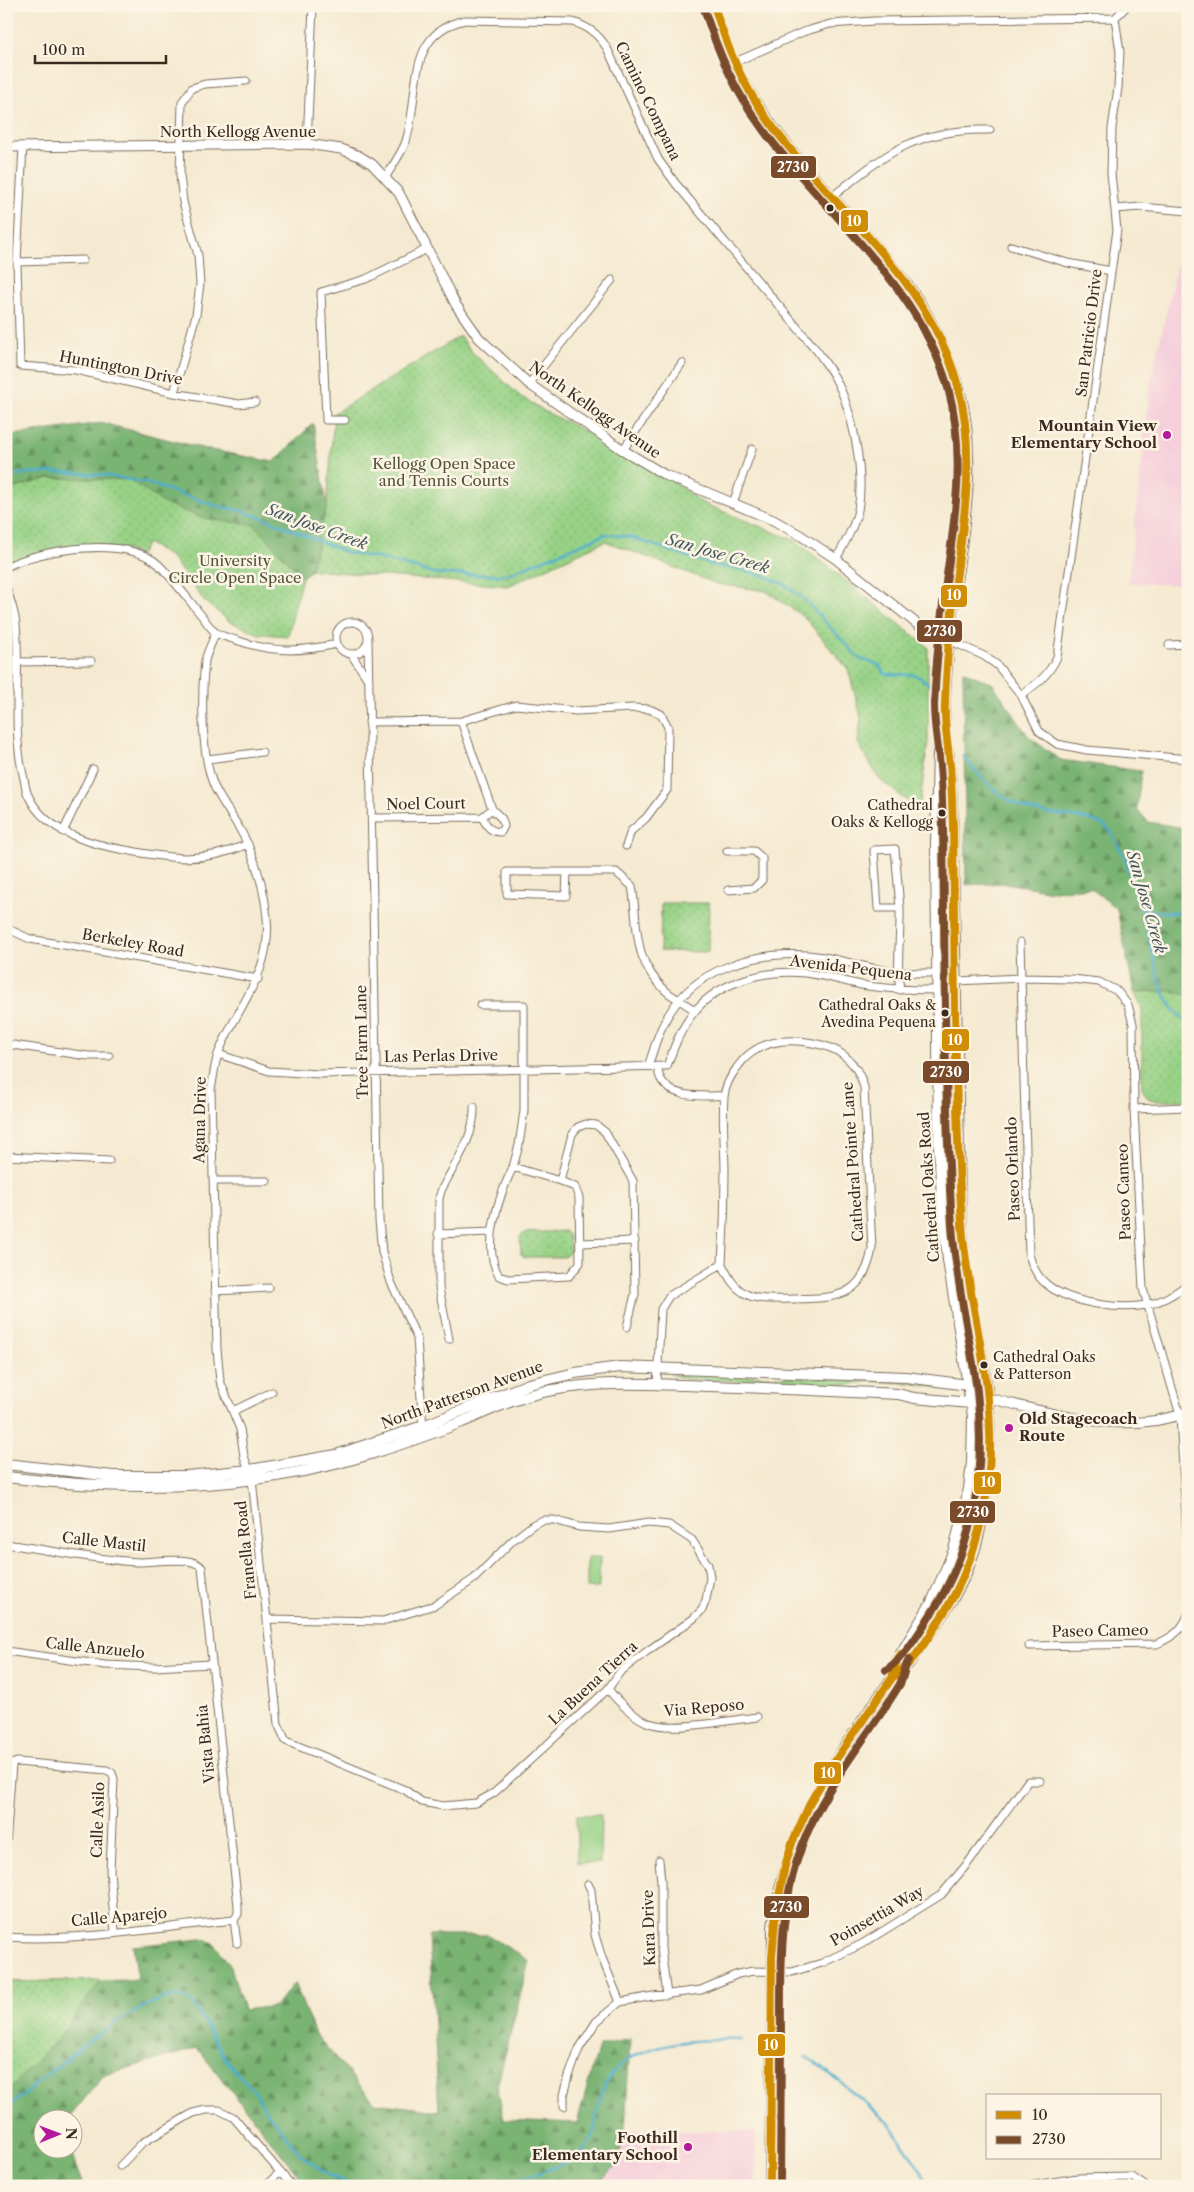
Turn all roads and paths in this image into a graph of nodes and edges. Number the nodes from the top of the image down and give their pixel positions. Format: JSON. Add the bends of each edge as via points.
{"nodes":[{"id":1,"x":313,"y":6,"type":"edge"},
{"id":2,"x":714,"y":6,"type":"edge"},
{"id":3,"x":1127,"y":6,"type":"edge"},
{"id":4,"x":1115,"y":18,"type":"junction"},
{"id":5,"x":733,"y":63,"type":"junction"},
{"id":6,"x":246,"y":81,"type":"dead end"},
{"id":7,"x":990,"y":130,"type":"dead end"},
{"id":8,"x":307,"y":144,"type":"junction"},
{"id":9,"x":180,"y":145,"type":"junction"},
{"id":10,"x":23,"y":146,"type":"junction"},
{"id":11,"x":6,"y":147,"type":"edge"},
{"id":12,"x":385,"y":178,"type":"junction"},
{"id":13,"x":832,"y":198,"type":"junction"},
{"id":14,"x":1116,"y":210,"type":"junction"},
{"id":15,"x":1188,"y":211,"type":"edge"},
{"id":16,"x":1011,"y":246,"type":"dead end"},
{"id":17,"x":427,"y":249,"type":"junction"},
{"id":18,"x":82,"y":260,"type":"dead end"},
{"id":19,"x":17,"y":262,"type":"junction"},
{"id":20,"x":1111,"y":272,"type":"junction"},
{"id":21,"x":612,"y":280,"type":"dead end"},
{"id":22,"x":682,"y":363,"type":"dead end"},
{"id":23,"x":529,"y":384,"type":"junction"},
{"id":24,"x":174,"y":393,"type":"junction"},
{"id":25,"x":256,"y":402,"type":"dead end"},
{"id":26,"x":345,"y":420,"type":"dead end"},
{"id":27,"x":752,"y":449,"type":"dead end"},
{"id":28,"x":623,"y":450,"type":"junction"},
{"id":29,"x":732,"y":503,"type":"junction"},
{"id":30,"x":836,"y":559,"type":"junction"},
{"id":31,"x":6,"y":567,"type":"edge"},
{"id":32,"x":6,"y":587,"type":"edge"},
{"id":33,"x":215,"y":633,"type":"junction"},
{"id":34,"x":368,"y":640,"type":"junction"},
{"id":35,"x":948,"y":640,"type":"junction"},
{"id":36,"x":337,"y":644,"type":"junction"},
{"id":37,"x":1188,"y":644,"type":"edge"},
{"id":38,"x":1169,"y":645,"type":"dead end"},
{"id":39,"x":351,"y":654,"type":"junction"},
{"id":40,"x":91,"y":660,"type":"dead end"},
{"id":41,"x":17,"y":662,"type":"junction"},
{"id":42,"x":369,"y":681,"type":"junction"},
{"id":43,"x":1021,"y":695,"type":"junction"},
{"id":44,"x":461,"y":721,"type":"junction"},
{"id":45,"x":369,"y":722,"type":"junction"},
{"id":46,"x":945,"y":736,"type":"junction"},
{"id":47,"x":262,"y":752,"type":"dead end"},
{"id":48,"x":208,"y":759,"type":"junction"},
{"id":49,"x":1188,"y":759,"type":"edge"},
{"id":50,"x":94,"y":769,"type":"dead end"},
{"id":51,"x":492,"y":808,"type":"junction"},
{"id":52,"x":482,"y":817,"type":"junction"},
{"id":53,"x":372,"y":818,"type":"junction"},
{"id":54,"x":63,"y":832,"type":"junction"},
{"id":55,"x":248,"y":844,"type":"junction"},
{"id":56,"x":626,"y":846,"type":"dead end"},
{"id":57,"x":728,"y":851,"type":"dead end"},
{"id":58,"x":567,"y":872,"type":"junction"},
{"id":59,"x":728,"y":890,"type":"dead end"},
{"id":60,"x":900,"y":908,"type":"junction"},
{"id":61,"x":6,"y":928,"type":"edge"},
{"id":62,"x":1020,"y":942,"type":"dead end"},
{"id":63,"x":898,"y":971,"type":"junction"},
{"id":64,"x":938,"y":973,"type":"junction"},
{"id":65,"x":1021,"y":978,"type":"junction"},
{"id":66,"x":258,"y":979,"type":"junction"},
{"id":67,"x":956,"y":981,"type":"junction"},
{"id":68,"x":900,"y":990,"type":"junction"},
{"id":69,"x":938,"y":990,"type":"junction"},
{"id":70,"x":681,"y":999,"type":"junction"},
{"id":71,"x":480,"y":1006,"type":"dead end"},
{"id":72,"x":695,"y":1011,"type":"junction"},
{"id":73,"x":6,"y":1044,"type":"edge"},
{"id":74,"x":218,"y":1054,"type":"junction"},
{"id":75,"x":109,"y":1056,"type":"dead end"},
{"id":76,"x":648,"y":1066,"type":"junction"},
{"id":77,"x":657,"y":1066,"type":"junction"},
{"id":78,"x":667,"y":1066,"type":"joint"},
{"id":79,"x":526,"y":1068,"type":"junction"},
{"id":80,"x":376,"y":1071,"type":"junction"},
{"id":81,"x":724,"y":1096,"type":"junction"},
{"id":82,"x":1188,"y":1107,"type":"edge"},
{"id":83,"x":474,"y":1108,"type":"dead end"},
{"id":84,"x":1134,"y":1109,"type":"junction"},
{"id":85,"x":6,"y":1156,"type":"edge"},
{"id":86,"x":109,"y":1161,"type":"dead end"},
{"id":87,"x":513,"y":1167,"type":"junction"},
{"id":88,"x":560,"y":1180,"type":"junction"},
{"id":89,"x":212,"y":1181,"type":"junction"},
{"id":90,"x":267,"y":1181,"type":"dead end"},
{"id":91,"x":492,"y":1232,"type":"junction"},
{"id":92,"x":438,"y":1234,"type":"junction"},
{"id":93,"x":635,"y":1241,"type":"junction"},
{"id":94,"x":581,"y":1242,"type":"junction"},
{"id":95,"x":722,"y":1264,"type":"junction"},
{"id":96,"x":1188,"y":1284,"type":"edge"},
{"id":97,"x":269,"y":1288,"type":"dead end"},
{"id":98,"x":215,"y":1290,"type":"junction"},
{"id":99,"x":1148,"y":1304,"type":"junction"},
{"id":100,"x":627,"y":1327,"type":"dead end"},
{"id":101,"x":448,"y":1339,"type":"dead end"},
{"id":102,"x":657,"y":1368,"type":"junction"},
{"id":103,"x":657,"y":1384,"type":"junction"},
{"id":104,"x":968,"y":1386,"type":"junction"},
{"id":105,"x":272,"y":1392,"type":"dead end"},
{"id":106,"x":988,"y":1398,"type":"junction"},
{"id":107,"x":971,"y":1403,"type":"junction"},
{"id":108,"x":233,"y":1411,"type":"junction"},
{"id":109,"x":1184,"y":1413,"type":"edge"},
{"id":110,"x":424,"y":1431,"type":"junction"},
{"id":111,"x":6,"y":1464,"type":"edge"},
{"id":112,"x":251,"y":1474,"type":"junction"},
{"id":113,"x":6,"y":1477,"type":"edge"},
{"id":114,"x":6,"y":1544,"type":"edge"},
{"id":115,"x":1188,"y":1554,"type":"edge"},
{"id":116,"x":200,"y":1564,"type":"joint"},
{"id":117,"x":1188,"y":1615,"type":"edge"},
{"id":118,"x":267,"y":1619,"type":"junction"},
{"id":119,"x":1029,"y":1646,"type":"dead end"},
{"id":120,"x":6,"y":1651,"type":"edge"},
{"id":121,"x":211,"y":1664,"type":"junction"},
{"id":122,"x":892,"y":1678,"type":"junction"},
{"id":123,"x":608,"y":1689,"type":"junction"},
{"id":124,"x":756,"y":1717,"type":"dead end"},
{"id":125,"x":1040,"y":1781,"type":"dead end"},
{"id":126,"x":6,"y":1845,"type":"edge"},
{"id":127,"x":659,"y":1860,"type":"dead end"},
{"id":128,"x":588,"y":1884,"type":"dead end"},
{"id":129,"x":234,"y":1920,"type":"junction"},
{"id":130,"x":115,"y":1932,"type":"junction"},
{"id":131,"x":6,"y":1937,"type":"edge"},
{"id":132,"x":237,"y":1943,"type":"dead end"},
{"id":133,"x":772,"y":1972,"type":"junction"},
{"id":134,"x":667,"y":1995,"type":"junction"},
{"id":135,"x":620,"y":2002,"type":"junction"},
{"id":136,"x":564,"y":2106,"type":"dead end"},
{"id":137,"x":120,"y":2166,"type":"dead end"},
{"id":138,"x":280,"y":2172,"type":"junction"},
{"id":139,"x":265,"y":2186,"type":"edge"},
{"id":140,"x":292,"y":2186,"type":"edge"},
{"id":141,"x":770,"y":2186,"type":"edge"},
{"id":142,"x":1029,"y":2186,"type":"edge"},
{"id":143,"x":1145,"y":2186,"type":"edge"}],
"edges":[{"from":1,"to":8,"type":"street"},
{"from":2,"to":5,"type":"main road","name":"Cathedral Oaks Road"},
{"from":3,"to":4,"type":"street"},
{"from":4,"to":5,"type":"street","via":[[830,24],[803,32]]},
{"from":4,"to":14,"type":"street","name":"San Patricio Drive","via":[[1120,52],[1112,128],[1111,173]]},
{"from":5,"to":13,"type":"main road","name":"Cathedral Oaks Road","via":[[766,117]]},
{"from":6,"to":9,"type":"street","via":[[192,88],[182,102]]},
{"from":7,"to":13,"type":"street","via":[[966,130],[916,140],[886,155]]},
{"from":8,"to":9,"type":"street","name":"North Kellogg Avenue"},
{"from":8,"to":12,"type":"street","name":"North Kellogg Avenue","via":[[341,149],[358,156],[372,164]]},
{"from":9,"to":10,"type":"street","name":"North Kellogg Avenue"},
{"from":9,"to":24,"type":"street","via":[[183,202],[198,255],[200,284],[196,315]]},
{"from":10,"to":11,"type":"street","name":"North Kellogg Avenue"},
{"from":10,"to":19,"type":"street","name":"Huntington Drive"},
{"from":12,"to":17,"type":"street","name":"North Kellogg Avenue","via":[[398,193]]},
{"from":12,"to":30,"type":"street","name":"Camino Compana","via":[[406,142],[420,57],[427,43],[450,23],[466,20],[573,22],[599,36],[658,159],[818,352],[835,379],[851,423],[859,463],[858,508]]},
{"from":13,"to":35,"type":"main road","name":"Cathedral Oaks Road","via":[[921,304],[947,355],[959,392],[966,428],[968,483]]},
{"from":14,"to":15,"type":"street","via":[[1140,207]]},
{"from":14,"to":20,"type":"street","name":"San Patricio Drive","via":[[1117,230]]},
{"from":16,"to":20,"type":"street","via":[[1060,262]]},
{"from":17,"to":23,"type":"street","name":"North Kellogg Avenue","via":[[456,306],[480,338]]},
{"from":17,"to":26,"type":"street","via":[[366,279],[321,292],[326,420]]},
{"from":18,"to":19,"type":"street"},
{"from":19,"to":24,"type":"street","name":"Huntington Drive","via":[[20,366],[76,370]]},
{"from":20,"to":43,"type":"street","name":"San Patricio Drive","via":[[1057,657],[1046,676]]},
{"from":21,"to":23,"type":"street"},
{"from":22,"to":28,"type":"street"},
{"from":23,"to":28,"type":"street","name":"North Kellogg Avenue"},
{"from":24,"to":25,"type":"street","name":"Huntington Drive","via":[[239,404]]},
{"from":27,"to":29,"type":"street"},
{"from":28,"to":29,"type":"street","name":"North Kellogg Avenue","via":[[665,475]]},
{"from":29,"to":30,"type":"street","name":"North Kellogg Avenue","via":[[773,520]]},
{"from":30,"to":35,"type":"street","name":"North Kellogg Avenue","via":[[922,628]]},
{"from":31,"to":33,"type":"street","via":[[57,551],[108,547],[127,550],[158,563]]},
{"from":32,"to":41,"type":"street","via":[[16,622]]},
{"from":33,"to":36,"type":"street","via":[[258,648],[283,651]]},
{"from":33,"to":48,"type":"street","name":"Agana Drive","via":[[206,660],[203,704]]},
{"from":34,"to":36,"type":"street","via":[[363,627],[351,622],[338,630]]},
{"from":34,"to":39,"type":"street","via":[[360,652]]},
{"from":34,"to":42,"type":"street","name":"Tree Farm Lane"},
{"from":35,"to":43,"type":"street","name":"North Kellogg Avenue","via":[[984,656],[997,666]]},
{"from":35,"to":46,"type":"main road","name":"Cathedral Oaks Road"},
{"from":36,"to":39,"type":"street","via":[[342,651]]},
{"from":37,"to":38,"type":"street"},
{"from":39,"to":42,"type":"street"},
{"from":40,"to":41,"type":"street"},
{"from":41,"to":54,"type":"street","via":[[19,762],[29,798],[44,817]]},
{"from":42,"to":45,"type":"street","name":"Tree Farm Lane"},
{"from":43,"to":49,"type":"street","name":"North Kellogg Avenue","via":[[1039,731],[1056,744]]},
{"from":44,"to":45,"type":"street"},
{"from":44,"to":51,"type":"street","name":"Noel Court"},
{"from":44,"to":56,"type":"street","via":[[516,705],[576,711],[633,708],[661,714],[668,727],[667,790],[632,831]]},
{"from":45,"to":53,"type":"street","name":"Tree Farm Lane"},
{"from":46,"to":64,"type":"main road","name":"Cathedral Oaks Road","via":[[938,750]]},
{"from":46,"to":67,"type":"main road","name":"Cathedral Oaks Road","via":[[949,753]]},
{"from":47,"to":48,"type":"street"},
{"from":48,"to":55,"type":"street","name":"Agana Drive","via":[[213,783]]},
{"from":50,"to":54,"type":"street"},
{"from":51,"to":52,"type":"street","name":"Noel Court"},
{"from":51,"to":52,"type":"street","name":"Noel Court","via":[[502,819],[504,826],[501,832],[494,832]]},
{"from":52,"to":53,"type":"street","name":"Noel Court"},
{"from":53,"to":80,"type":"street","name":"Tree Farm Lane"},
{"from":54,"to":55,"type":"street","via":[[104,847],[161,857],[217,855]]},
{"from":55,"to":66,"type":"street","name":"Agana Drive","via":[[264,893],[268,920],[266,949]]},
{"from":57,"to":59,"type":"street","via":[[754,851],[762,858],[762,880],[754,888]]},
{"from":58,"to":58,"type":"street","via":[[507,872],[507,894],[566,896]]},
{"from":58,"to":70,"type":"street","via":[[616,872],[632,886],[637,947],[648,969],[667,991]]},
{"from":60,"to":60,"type":"street","via":[[878,908],[874,850],[894,849]]},
{"from":60,"to":63,"type":"street"},
{"from":61,"to":66,"type":"street","name":"Berkeley Road","via":[[30,939]]},
{"from":62,"to":65,"type":"street","name":"Paseo Orlando"},
{"from":63,"to":64,"type":"street","name":"Avenida Pequena"},
{"from":63,"to":68,"type":"street"},
{"from":63,"to":70,"type":"street","name":"Avenida Pequena","via":[[814,956],[766,956],[721,968]]},
{"from":64,"to":67,"type":"street","name":"Avenida Pequena"},
{"from":64,"to":69,"type":"main road","name":"Cathedral Oaks Road"},
{"from":65,"to":67,"type":"street","name":"Paseo Cameo"},
{"from":65,"to":84,"type":"street","name":"Paseo Cameo","via":[[1078,980],[1106,984],[1117,991],[1128,1005],[1133,1024]]},
{"from":65,"to":99,"type":"street","name":"Paseo Orlando","via":[[1033,1267],[1044,1282],[1071,1297],[1114,1307]]},
{"from":66,"to":74,"type":"street","name":"Agana Drive"},
{"from":67,"to":69,"type":"street","name":"Avenida Pequena"},
{"from":67,"to":106,"type":"main road","name":"Cathedral Oaks Road","via":[[964,1244]]},
{"from":68,"to":69,"type":"street","name":"Avenida Pequena"},
{"from":68,"to":72,"type":"street","name":"Avenida Pequena","via":[[785,972],[749,978],[728,986]]},
{"from":69,"to":104,"type":"main road","name":"Cathedral Oaks Road","via":[[939,1148],[943,1214]]},
{"from":70,"to":72,"type":"street"},
{"from":70,"to":76,"type":"street","name":"Avenida Pequena","via":[[662,1026]]},
{"from":71,"to":79,"type":"street","via":[[524,1005]]},
{"from":72,"to":78,"type":"street","name":"Avenida Pequena","via":[[674,1046]]},
{"from":73,"to":75,"type":"street"},
{"from":74,"to":80,"type":"street","name":"Las Perlas Drive","via":[[269,1071],[319,1074]]},
{"from":74,"to":89,"type":"street","name":"Agana Drive","via":[[211,1089]]},
{"from":76,"to":77,"type":"street","name":"Las Perlas Drive"},
{"from":76,"to":79,"type":"street","name":"Las Perlas Drive"},
{"from":77,"to":78,"type":"street","name":"Las Perlas Drive"},
{"from":77,"to":81,"type":"street","via":[[661,1080],[680,1094]]},
{"from":79,"to":80,"type":"street","name":"Las Perlas Drive"},
{"from":79,"to":87,"type":"street","via":[[524,1111]]},
{"from":80,"to":110,"type":"street","name":"Tree Farm Lane","via":[[382,1252],[391,1282],[417,1338]]},
{"from":81,"to":95,"type":"street","name":"Cathedral Pointe Lane"},
{"from":81,"to":95,"type":"street","name":"Cathedral Pointe Lane","via":[[730,1076],[746,1056],[770,1042],[795,1040],[816,1044],[851,1061],[860,1072],[864,1087],[872,1249],[870,1264],[860,1280],[850,1290],[823,1299],[756,1298],[734,1286]]},
{"from":82,"to":84,"type":"street"},
{"from":83,"to":92,"type":"street","via":[[469,1138],[441,1191]]},
{"from":84,"to":99,"type":"street","name":"Paseo Cameo","via":[[1140,1252],[1143,1289]]},
{"from":85,"to":86,"type":"street"},
{"from":87,"to":88,"type":"street"},
{"from":87,"to":91,"type":"street","via":[[502,1188]]},
{"from":88,"to":93,"type":"street","via":[[572,1134],[578,1127],[596,1125],[605,1132],[633,1181]]},
{"from":88,"to":94,"type":"street","via":[[575,1187],[580,1198]]},
{"from":89,"to":90,"type":"street"},
{"from":89,"to":98,"type":"street","name":"Agana Drive"},
{"from":91,"to":92,"type":"street"},
{"from":91,"to":94,"type":"street","via":[[494,1267],[499,1276],[508,1279],[569,1276],[580,1263]]},
{"from":92,"to":101,"type":"street","via":[[440,1288]]},
{"from":93,"to":94,"type":"street"},
{"from":93,"to":100,"type":"street","via":[[636,1294]]},
{"from":95,"to":102,"type":"street","via":[[669,1296],[661,1308]]},
{"from":96,"to":99,"type":"street","name":"Paseo Orlando"},
{"from":97,"to":98,"type":"street"},
{"from":98,"to":108,"type":"street","name":"Agana Drive","via":[[220,1381]]},
{"from":99,"to":109,"type":"street","name":"Paseo Cameo"},
{"from":102,"to":103,"type":"street"},
{"from":102,"to":104,"type":"main road","name":"North Patterson Avenue","via":[[906,1376]]},
{"from":102,"to":110,"type":"main road","name":"North Patterson Avenue","via":[[620,1367],[552,1378],[498,1395]]},
{"from":103,"to":107,"type":"main road","name":"North Patterson Avenue","via":[[898,1394]]},
{"from":103,"to":110,"type":"main road","name":"North Patterson Avenue","via":[[592,1384],[546,1391]]},
{"from":104,"to":106,"type":"main road","name":"North Patterson Avenue"},
{"from":104,"to":107,"type":"main road","name":"Cathedral Oaks Road"},
{"from":105,"to":108,"type":"street"},
{"from":106,"to":107,"type":"main road","name":"North Patterson Avenue"},
{"from":106,"to":109,"type":"street","name":"North Patterson Avenue","via":[[1112,1424],[1159,1421]]},
{"from":106,"to":122,"type":"main road","name":"Cathedral Oaks Road","via":[[990,1421],[985,1496],[981,1526],[969,1569],[948,1607],[906,1668]]},
{"from":107,"to":122,"type":"main road","name":"Cathedral Oaks Road","via":[[972,1462],[961,1525],[943,1578],[897,1660]]},
{"from":108,"to":112,"type":"street","name":"Agana Drive"},
{"from":109,"to":115,"type":"street","name":"Paseo Cameo"},
{"from":110,"to":112,"type":"main road","name":"North Patterson Avenue"},
{"from":111,"to":112,"type":"main road","name":"North Patterson Avenue","via":[[113,1476]]},
{"from":112,"to":113,"type":"main road","name":"North Patterson Avenue","via":[[193,1485],[142,1486],[88,1485]]},
{"from":112,"to":118,"type":"street","name":"Franella Road"},
{"from":114,"to":116,"type":"street","name":"Calle Mastil","via":[[107,1559],[140,1562],[188,1560]]},
{"from":116,"to":121,"type":"street","name":"Vista Bahia"},
{"from":117,"to":119,"type":"street","name":"Paseo Cameo","via":[[1174,1636],[1157,1644]]},
{"from":118,"to":123,"type":"street","name":"La Buena Tierra","via":[[278,1724],[286,1742],[405,1790],[422,1802],[443,1806],[476,1803],[494,1793]]},
{"from":118,"to":123,"type":"street","name":"La Buena Tierra","via":[[383,1622],[436,1605],[474,1579],[513,1540],[542,1520],[608,1529],[649,1523],[669,1525],[692,1540],[708,1565],[710,1577],[706,1600],[693,1620],[620,1672]]},
{"from":120,"to":121,"type":"street","name":"Calle Anzuelo","via":[[105,1665]]},
{"from":121,"to":129,"type":"street","name":"Vista Bahia","via":[[238,1906]]},
{"from":122,"to":133,"type":"main road","name":"Cathedral Oaks Road","via":[[816,1792],[795,1836],[776,1900]]},
{"from":123,"to":124,"type":"street","name":"Via Reposo","via":[[621,1705],[635,1715],[648,1723],[662,1726]]},
{"from":125,"to":133,"type":"street","name":"Poinsettia Way","via":[[1028,1781],[941,1895],[844,1954],[792,1972]]},
{"from":126,"to":130,"type":"street","name":"Calle Asilo","via":[[12,1764],[107,1770],[112,1773],[110,1871]]},
{"from":127,"to":134,"type":"street","name":"Kara Drive","via":[[661,1948]]},
{"from":128,"to":135,"type":"street","via":[[595,1935]]},
{"from":129,"to":130,"type":"street","name":"Calle Aparejo"},
{"from":129,"to":132,"type":"street","name":"Vista Bahia"},
{"from":130,"to":131,"type":"street","name":"Calle Aparejo"},
{"from":133,"to":134,"type":"street","name":"Poinsettia Way","via":[[738,1974],[701,1990]]},
{"from":133,"to":141,"type":"main road","name":"Cathedral Oaks Road"},
{"from":134,"to":135,"type":"street","name":"Poinsettia Way"},
{"from":135,"to":136,"type":"street","via":[[596,2022],[579,2048],[564,2094]]},
{"from":137,"to":138,"type":"street","via":[[142,2143],[193,2113],[219,2110],[233,2117]]},
{"from":138,"to":139,"type":"street"},
{"from":138,"to":140,"type":"street"},
{"from":142,"to":143,"type":"street","via":[[1077,2178],[1132,2177]]}]}
